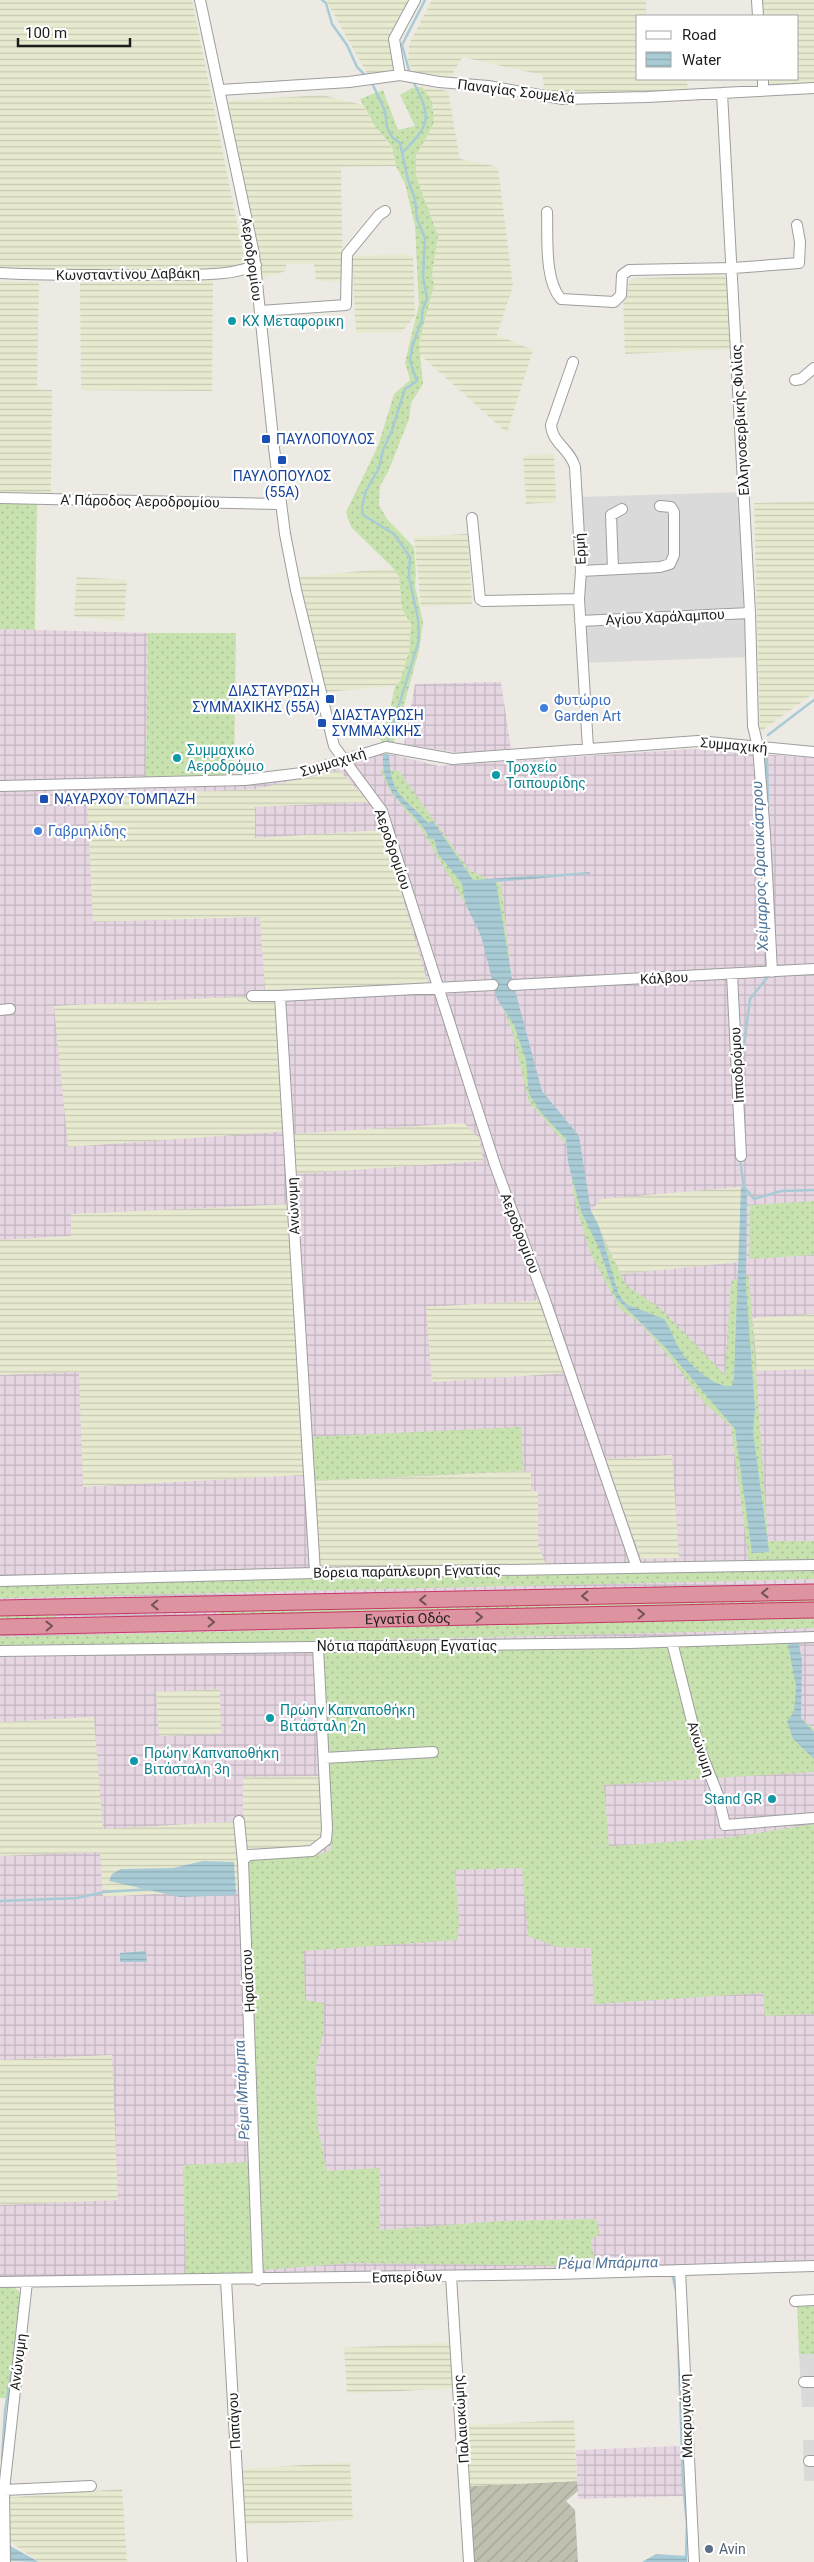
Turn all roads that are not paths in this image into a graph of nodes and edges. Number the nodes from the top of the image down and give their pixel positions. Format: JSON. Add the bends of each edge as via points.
{"nodes":[{"id":1,"x":200,"y":0,"type":"edge"},
{"id":2,"x":415,"y":0,"type":"edge"},
{"id":3,"x":757,"y":0,"type":"edge"},
{"id":4,"x":758,"y":15,"type":"edge"},
{"id":5,"x":408,"y":76,"type":"junction"},
{"id":6,"x":762,"y":80,"type":"edge"},
{"id":7,"x":814,"y":88,"type":"edge"},
{"id":8,"x":220,"y":90,"type":"junction"},
{"id":9,"x":763,"y":91,"type":"junction"},
{"id":10,"x":722,"y":93,"type":"junction"},
{"id":11,"x":385,"y":211,"type":"dead end"},
{"id":12,"x":547,"y":212,"type":"dead end"},
{"id":13,"x":797,"y":225,"type":"dead end"},
{"id":14,"x":256,"y":266,"type":"junction"},
{"id":15,"x":733,"y":268,"type":"junction"},
{"id":16,"x":0,"y":273,"type":"edge"},
{"id":17,"x":260,"y":311,"type":"junction"},
{"id":18,"x":573,"y":362,"type":"dead end"},
{"id":19,"x":814,"y":368,"type":"edge"},
{"id":20,"x":795,"y":380,"type":"dead end"},
{"id":21,"x":0,"y":498,"type":"edge"},
{"id":22,"x":280,"y":504,"type":"junction"},
{"id":23,"x":660,"y":506,"type":"dead end"},
{"id":24,"x":622,"y":509,"type":"dead end"},
{"id":25,"x":472,"y":518,"type":"dead end"},
{"id":26,"x":614,"y":569,"type":"junction"},
{"id":27,"x":581,"y":571,"type":"junction"},
{"id":28,"x":579,"y":599,"type":"junction"},
{"id":29,"x":750,"y":613,"type":"junction"},
{"id":30,"x":580,"y":621,"type":"junction"},
{"id":31,"x":758,"y":746,"type":"junction"},
{"id":32,"x":588,"y":748,"type":"junction"},
{"id":33,"x":814,"y":752,"type":"edge"},
{"id":34,"x":344,"y":761,"type":"junction"},
{"id":35,"x":0,"y":786,"type":"edge"},
{"id":36,"x":814,"y":969,"type":"edge"},
{"id":37,"x":772,"y":972,"type":"junction"},
{"id":38,"x":732,"y":974,"type":"junction"},
{"id":39,"x":493,"y":985,"type":"dead end"},
{"id":40,"x":513,"y":985,"type":"dead end"},
{"id":41,"x":438,"y":987,"type":"junction"},
{"id":42,"x":252,"y":996,"type":"dead end"},
{"id":43,"x":280,"y":996,"type":"junction"},
{"id":44,"x":741,"y":1156,"type":"dead end"},
{"id":45,"x":814,"y":1565,"type":"edge"},
{"id":46,"x":637,"y":1568,"type":"junction"},
{"id":47,"x":315,"y":1573,"type":"junction"},
{"id":48,"x":0,"y":1581,"type":"edge"},
{"id":49,"x":814,"y":1592,"type":"edge"},
{"id":50,"x":0,"y":1608,"type":"edge"},
{"id":51,"x":814,"y":1610,"type":"edge"},
{"id":52,"x":0,"y":1627,"type":"edge"},
{"id":53,"x":814,"y":1637,"type":"edge"},
{"id":54,"x":672,"y":1642,"type":"junction"},
{"id":55,"x":318,"y":1647,"type":"junction"},
{"id":56,"x":0,"y":1651,"type":"edge"},
{"id":57,"x":433,"y":1752,"type":"dead end"},
{"id":58,"x":324,"y":1758,"type":"junction"},
{"id":59,"x":814,"y":1818,"type":"edge"},
{"id":60,"x":239,"y":1821,"type":"dead end"},
{"id":61,"x":243,"y":1860,"type":"junction"},
{"id":62,"x":814,"y":2266,"type":"edge"},
{"id":63,"x":680,"y":2270,"type":"junction"},
{"id":64,"x":451,"y":2276,"type":"junction"},
{"id":65,"x":226,"y":2280,"type":"junction"},
{"id":66,"x":258,"y":2280,"type":"junction"},
{"id":67,"x":0,"y":2282,"type":"edge"},
{"id":68,"x":27,"y":2282,"type":"junction"},
{"id":69,"x":814,"y":2300,"type":"edge"},
{"id":70,"x":795,"y":2301,"type":"dead end"},
{"id":71,"x":90,"y":2486,"type":"dead end"},
{"id":72,"x":4,"y":2490,"type":"junction"},
{"id":73,"x":5,"y":2561,"type":"edge"},
{"id":74,"x":242,"y":2562,"type":"edge"},
{"id":75,"x":469,"y":2562,"type":"edge"},
{"id":76,"x":694,"y":2562,"type":"edge"}],
"edges":[{"from":1,"to":8,"type":"street","name":"Αεροδρομίου"},
{"from":2,"to":5,"type":"street","via":[[394,39]]},
{"from":3,"to":4,"type":"street"},
{"from":5,"to":8,"type":"street","name":"Παναγίας Σουμελά"},
{"from":5,"to":10,"type":"street","name":"Παναγίας Σουμελά","via":[[563,99]]},
{"from":6,"to":9,"type":"street"},
{"from":7,"to":9,"type":"street","name":"Παναγίας Σουμελά"},
{"from":8,"to":14,"type":"street","name":"Αεροδρομίου"},
{"from":9,"to":10,"type":"street","name":"Παναγίας Σουμελά"},
{"from":10,"to":15,"type":"street","name":"Ελληνοσερβικής Φιλίας"},
{"from":11,"to":17,"type":"street","via":[[348,254],[346,305]]},
{"from":12,"to":15,"type":"street","via":[[551,283],[561,299],[614,302],[621,295],[622,275],[629,270]]},
{"from":13,"to":15,"type":"street","via":[[800,263]]},
{"from":14,"to":16,"type":"street","name":"Κωνσταντίνου Δαβάκη","via":[[237,271],[192,274],[75,276]]},
{"from":14,"to":17,"type":"street","name":"Αεροδρομίου"},
{"from":15,"to":29,"type":"street","name":"Ελληνοσερβικής Φιλίας"},
{"from":17,"to":22,"type":"street","name":"Αεροδρομίου"},
{"from":18,"to":27,"type":"street","name":"Ερμή","via":[[552,432],[569,453],[575,467]]},
{"from":19,"to":20,"type":"street"},
{"from":21,"to":22,"type":"street","name":"Α' Πάροδος Αεροδρομίου"},
{"from":22,"to":34,"type":"street","name":"Αεροδρομίου","via":[[296,590],[334,746]]},
{"from":23,"to":26,"type":"street","via":[[674,512],[674,555],[670,564]]},
{"from":24,"to":26,"type":"street","via":[[611,516]]},
{"from":25,"to":28,"type":"street","via":[[480,599]]},
{"from":26,"to":27,"type":"street"},
{"from":27,"to":28,"type":"street","name":"Ερμή"},
{"from":28,"to":30,"type":"street","name":"Ερμή"},
{"from":29,"to":30,"type":"street","name":"Αγίου Χαράλαμπου"},
{"from":29,"to":31,"type":"street","name":"Ελληνοσερβικής Φιλίας","via":[[753,726]]},
{"from":30,"to":32,"type":"street","name":"Ερμή"},
{"from":31,"to":32,"type":"street","name":"Συμμαχική","via":[[698,741]]},
{"from":31,"to":33,"type":"street","name":"Συμμαχική"},
{"from":31,"to":37,"type":"street","name":"Ελληνοσερβικής Φιλίας"},
{"from":32,"to":34,"type":"street","name":"Συμμαχική","via":[[453,758],[386,747]]},
{"from":34,"to":35,"type":"street","name":"Συμμαχική","via":[[302,773],[245,780]]},
{"from":34,"to":41,"type":"street","name":"Αεροδρομίου","via":[[382,811]]},
{"from":36,"to":37,"type":"street","name":"Κάλβου"},
{"from":37,"to":38,"type":"street","name":"Κάλβου"},
{"from":38,"to":40,"type":"street","name":"Κάλβου"},
{"from":38,"to":44,"type":"street","name":"Ιπποδρόμου"},
{"from":39,"to":41,"type":"street"},
{"from":41,"to":43,"type":"street"},
{"from":41,"to":46,"type":"street","name":"Αεροδρομίου","via":[[494,1164],[545,1300]]},
{"from":42,"to":43,"type":"street"},
{"from":43,"to":47,"type":"street","name":"Ανώνυμη"},
{"from":45,"to":46,"type":"street","name":"Βόρεια παράπλευρη Εγνατίας"},
{"from":46,"to":47,"type":"street","name":"Βόρεια παράπλευρη Εγνατίας"},
{"from":47,"to":48,"type":"street","name":"Βόρεια παράπλευρη Εγνατίας"},
{"from":49,"to":50,"type":"highway","name":"Εγνατία Οδός","one_way":true},
{"from":52,"to":51,"type":"highway","name":"Εγνατία Οδός","one_way":true},
{"from":53,"to":54,"type":"street","name":"Νότια παράπλευρη Εγνατίας"},
{"from":54,"to":55,"type":"street","name":"Νότια παράπλευρη Εγνατίας"},
{"from":54,"to":59,"type":"street","name":"Ανώνυμη","via":[[698,1745],[718,1795],[724,1825]]},
{"from":55,"to":56,"type":"street","name":"Νότια παράπλευρη Εγνατίας"},
{"from":55,"to":58,"type":"street"},
{"from":57,"to":58,"type":"street"},
{"from":58,"to":61,"type":"street","via":[[327,1828],[324,1843],[312,1851],[249,1855]]},
{"from":60,"to":61,"type":"street","name":"Ηφαίστου"},
{"from":61,"to":66,"type":"street","name":"Ηφαίστου"},
{"from":62,"to":63,"type":"street","name":"Εσπερίδων"},
{"from":63,"to":64,"type":"street","name":"Εσπερίδων"},
{"from":63,"to":76,"type":"street","name":"Μακρυγιάννη"},
{"from":64,"to":66,"type":"street","name":"Εσπερίδων"},
{"from":64,"to":75,"type":"street","name":"Παλαιοκώμης"},
{"from":65,"to":66,"type":"street","name":"Εσπερίδων"},
{"from":65,"to":68,"type":"street","name":"Εσπερίδων"},
{"from":65,"to":74,"type":"street","name":"Παπάγου"},
{"from":67,"to":68,"type":"street","name":"Εσπερίδων"},
{"from":68,"to":72,"type":"street","name":"Ανώνυμη"},
{"from":69,"to":70,"type":"street"},
{"from":71,"to":72,"type":"street"},
{"from":72,"to":73,"type":"street","name":"Ανώνυμη"}]}
